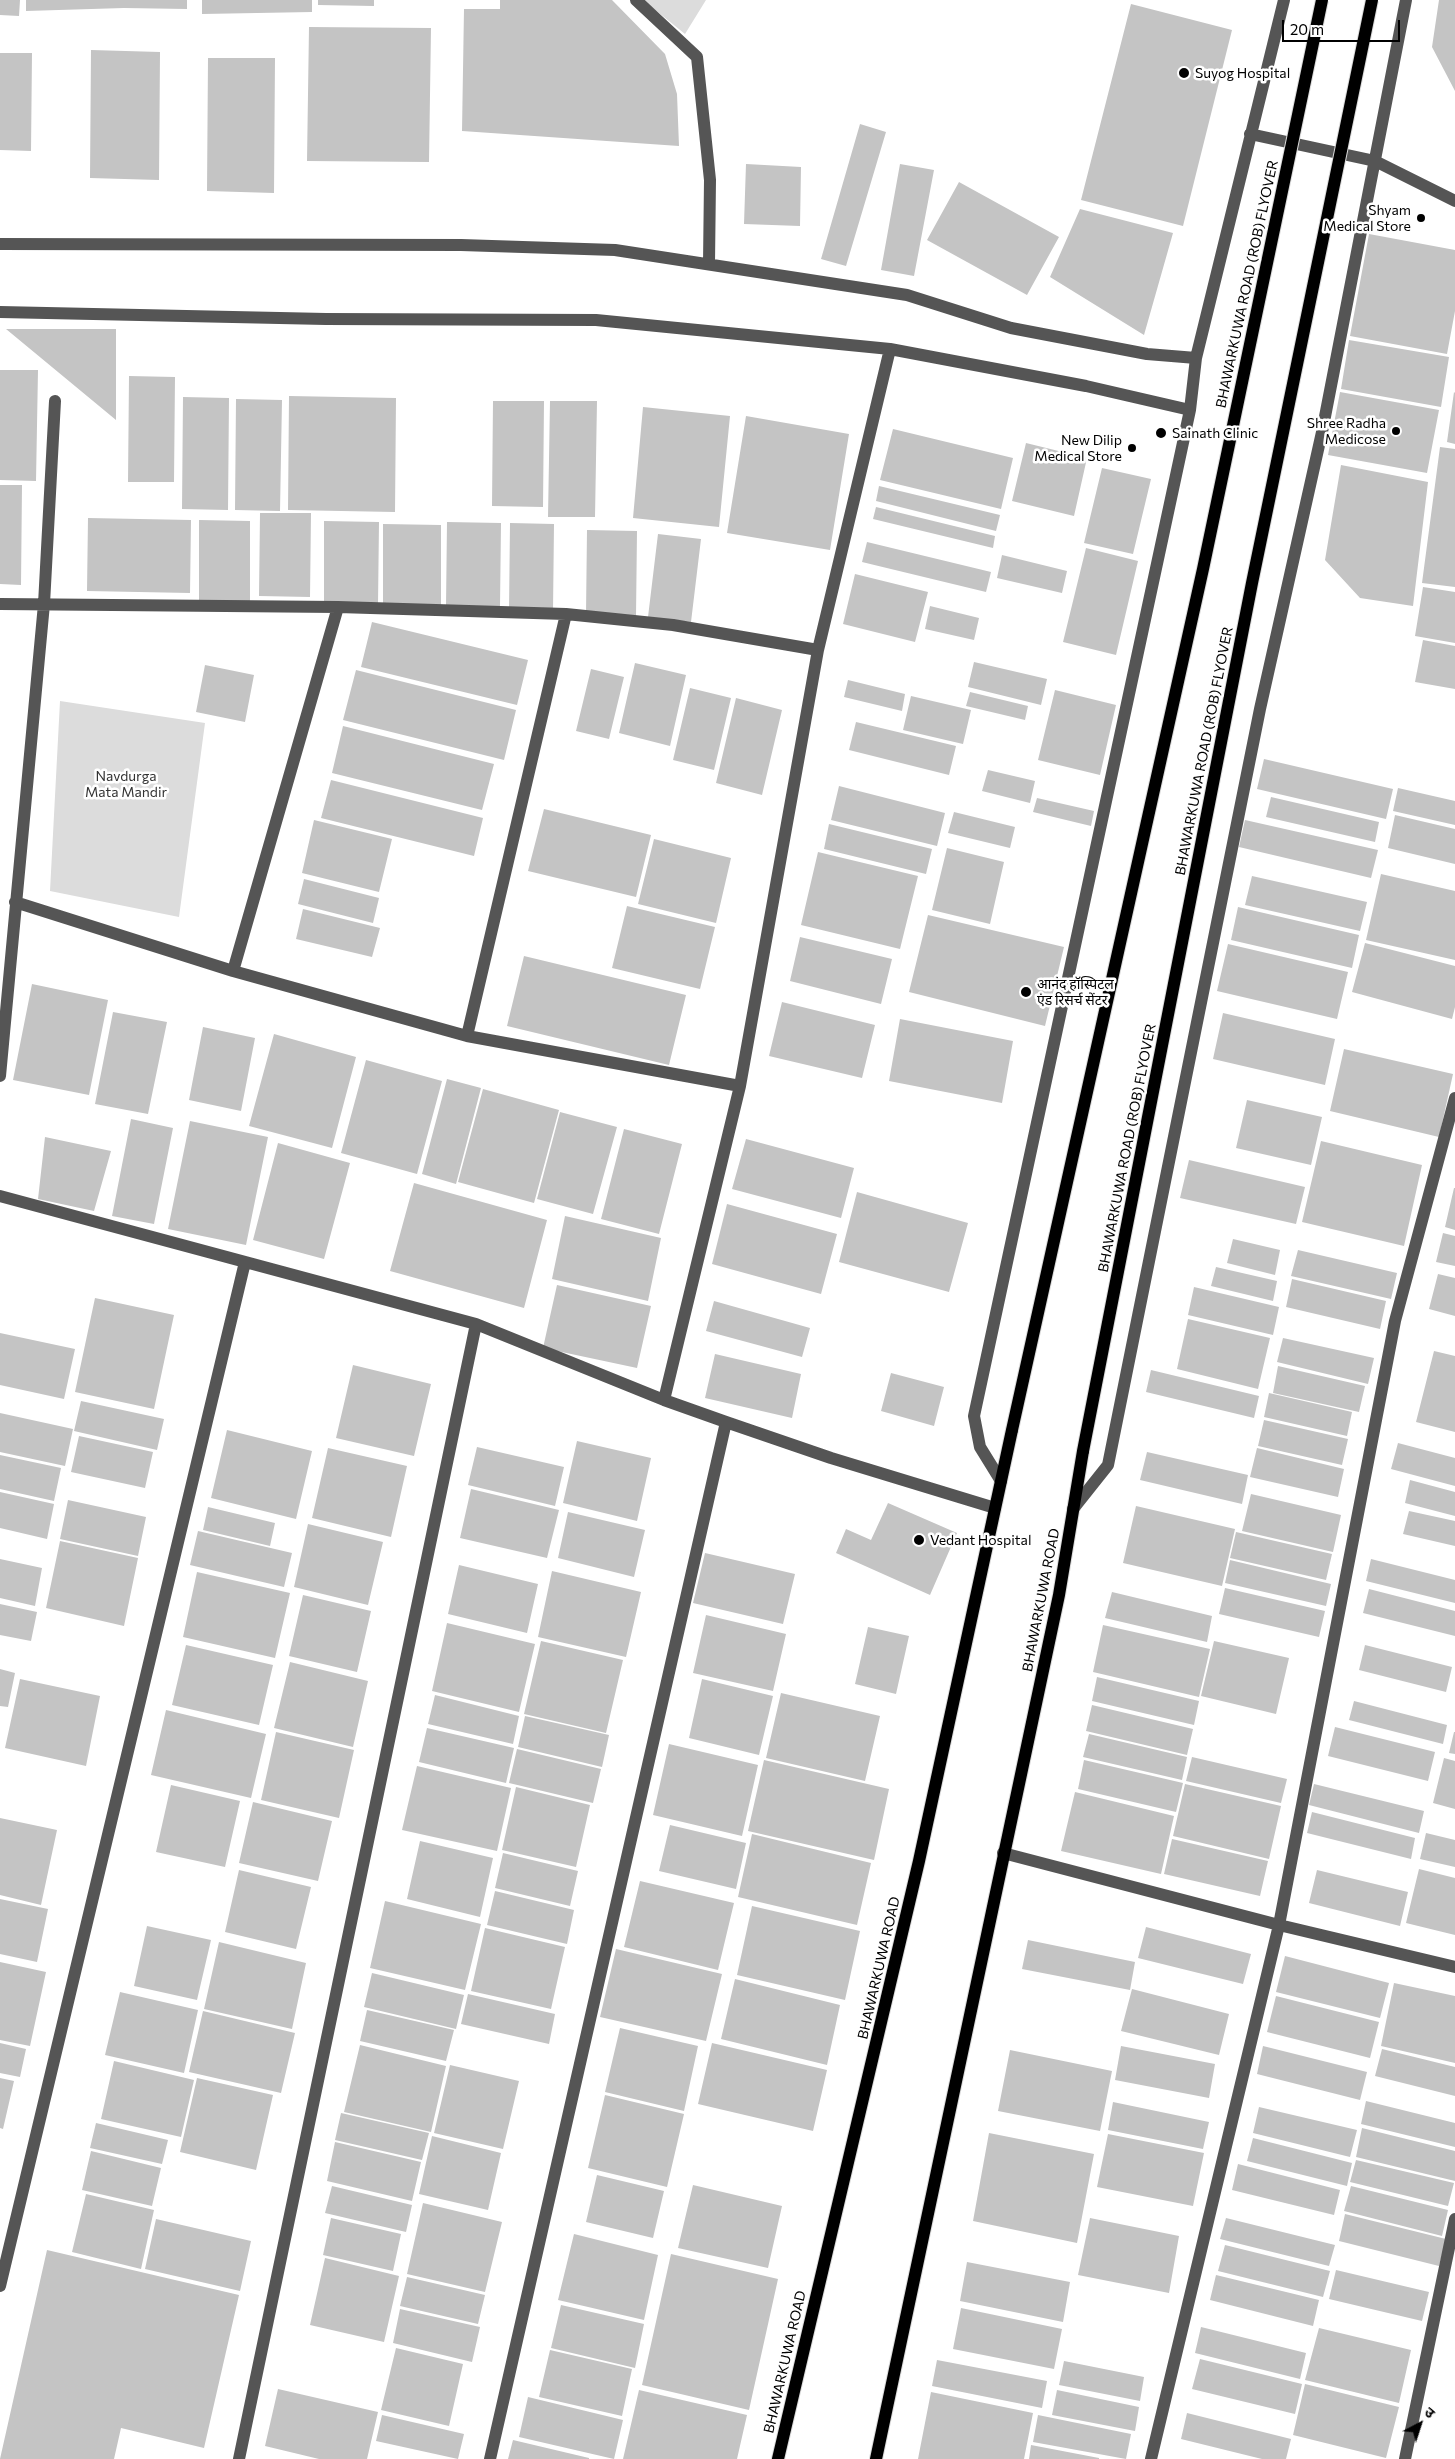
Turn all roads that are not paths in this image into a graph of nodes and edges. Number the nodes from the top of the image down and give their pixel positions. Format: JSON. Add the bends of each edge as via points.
{"nodes":[{"id":1,"x":636,"y":0,"type":"edge"},
{"id":2,"x":1284,"y":0,"type":"edge"},
{"id":3,"x":1322,"y":0,"type":"edge"},
{"id":4,"x":1372,"y":0,"type":"edge"},
{"id":5,"x":1406,"y":0,"type":"edge"},
{"id":6,"x":1250,"y":134,"type":"junction"},
{"id":7,"x":1375,"y":161,"type":"junction"},
{"id":8,"x":1455,"y":201,"type":"edge"},
{"id":9,"x":0,"y":244,"type":"edge"},
{"id":10,"x":709,"y":264,"type":"junction"},
{"id":11,"x":0,"y":312,"type":"edge"},
{"id":12,"x":890,"y":350,"type":"junction"},
{"id":13,"x":1196,"y":358,"type":"junction"},
{"id":14,"x":55,"y":401,"type":"dead end"},
{"id":15,"x":1190,"y":410,"type":"junction"},
{"id":16,"x":0,"y":604,"type":"edge"},
{"id":17,"x":44,"y":604,"type":"junction"},
{"id":18,"x":338,"y":607,"type":"junction"},
{"id":19,"x":566,"y":614,"type":"junction"},
{"id":20,"x":818,"y":650,"type":"junction"},
{"id":21,"x":15,"y":902,"type":"junction"},
{"id":22,"x":232,"y":971,"type":"junction"},
{"id":23,"x":2,"y":1027,"type":"edge"},
{"id":24,"x":467,"y":1036,"type":"junction"},
{"id":25,"x":0,"y":1076,"type":"edge"},
{"id":26,"x":740,"y":1086,"type":"junction"},
{"id":27,"x":1455,"y":1098,"type":"edge"},
{"id":28,"x":0,"y":1196,"type":"edge"},
{"id":29,"x":245,"y":1262,"type":"junction"},
{"id":30,"x":476,"y":1324,"type":"junction"},
{"id":31,"x":664,"y":1400,"type":"junction"},
{"id":32,"x":726,"y":1422,"type":"junction"},
{"id":33,"x":1001,"y":1482,"type":"junction"},
{"id":34,"x":995,"y":1508,"type":"junction"},
{"id":35,"x":1073,"y":1509,"type":"junction"},
{"id":36,"x":1003,"y":1853,"type":"junction"},
{"id":37,"x":1279,"y":1925,"type":"junction"},
{"id":38,"x":1455,"y":1967,"type":"edge"},
{"id":39,"x":1455,"y":2219,"type":"edge"},
{"id":40,"x":2,"y":2260,"type":"edge"},
{"id":41,"x":0,"y":2286,"type":"edge"},
{"id":42,"x":239,"y":2459,"type":"edge"},
{"id":43,"x":490,"y":2459,"type":"edge"},
{"id":44,"x":778,"y":2459,"type":"edge"},
{"id":45,"x":876,"y":2459,"type":"edge"},
{"id":46,"x":1151,"y":2459,"type":"edge"},
{"id":47,"x":1405,"y":2459,"type":"edge"}],
"edges":[{"from":1,"to":10,"type":"street","via":[[697,57],[710,180]]},
{"from":2,"to":6,"type":"street"},
{"from":3,"to":33,"type":"main road","name":"BHAWARKUWA ROAD (ROB) FLYOVER","bridge":true,"via":[[1203,569]]},
{"from":4,"to":35,"type":"main road","name":"BHAWARKUWA ROAD (ROB) FLYOVER","bridge":true,"via":[[1252,583]]},
{"from":5,"to":7,"type":"street"},
{"from":6,"to":7,"type":"street"},
{"from":6,"to":13,"type":"street"},
{"from":7,"to":8,"type":"street"},
{"from":7,"to":35,"type":"street","via":[[1108,1465]]},
{"from":9,"to":10,"type":"street","via":[[462,245],[615,250]]},
{"from":10,"to":13,"type":"street","via":[[907,295],[1011,328],[1147,354]]},
{"from":11,"to":12,"type":"street","via":[[316,319],[596,320]]},
{"from":12,"to":15,"type":"street","via":[[1086,386]]},
{"from":12,"to":20,"type":"street"},
{"from":13,"to":15,"type":"street"},
{"from":14,"to":17,"type":"street"},
{"from":15,"to":33,"type":"street","via":[[974,1416],[980,1447]]},
{"from":16,"to":17,"type":"street"},
{"from":17,"to":18,"type":"street"},
{"from":17,"to":21,"type":"street"},
{"from":18,"to":19,"type":"street"},
{"from":18,"to":22,"type":"street"},
{"from":19,"to":20,"type":"street","via":[[673,625]]},
{"from":19,"to":24,"type":"street"},
{"from":20,"to":26,"type":"street"},
{"from":21,"to":22,"type":"street"},
{"from":21,"to":23,"type":"street"},
{"from":22,"to":24,"type":"street"},
{"from":23,"to":25,"type":"street"},
{"from":24,"to":26,"type":"street"},
{"from":26,"to":31,"type":"street"},
{"from":27,"to":37,"type":"street","via":[[1395,1321]]},
{"from":28,"to":29,"type":"street"},
{"from":29,"to":30,"type":"street"},
{"from":29,"to":40,"type":"street"},
{"from":30,"to":31,"type":"street"},
{"from":30,"to":42,"type":"street"},
{"from":31,"to":32,"type":"street"},
{"from":32,"to":34,"type":"street"},
{"from":32,"to":43,"type":"street"},
{"from":33,"to":34,"type":"main road","name":"BHAWARKUWA ROAD"},
{"from":34,"to":44,"type":"main road","name":"BHAWARKUWA ROAD","via":[[919,1861]]},
{"from":35,"to":36,"type":"main road","name":"BHAWARKUWA ROAD","via":[[1059,1595]]},
{"from":36,"to":37,"type":"street"},
{"from":36,"to":45,"type":"main road","name":"BHAWARKUWA ROAD"},
{"from":37,"to":38,"type":"street"},
{"from":37,"to":46,"type":"street"},
{"from":39,"to":47,"type":"street"},
{"from":40,"to":41,"type":"street"}]}
